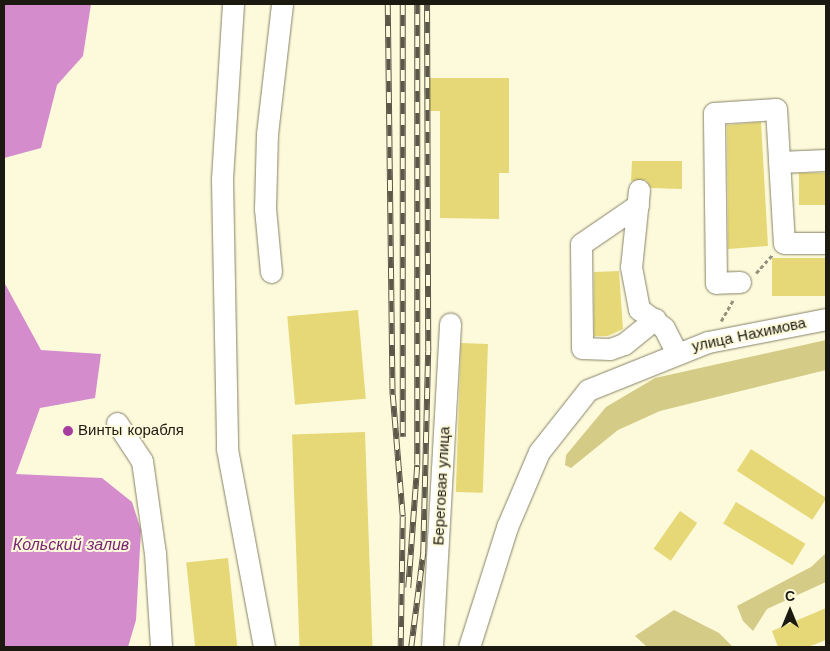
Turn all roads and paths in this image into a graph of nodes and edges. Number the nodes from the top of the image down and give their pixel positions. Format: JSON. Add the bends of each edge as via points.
{"nodes":[{"id":1,"x":233,"y":4,"type":"edge"},
{"id":2,"x":282,"y":4,"type":"edge"},
{"id":3,"x":826,"y":160,"type":"edge"},
{"id":4,"x":779,"y":162,"type":"junction"},
{"id":5,"x":784,"y":242,"type":"junction"},
{"id":6,"x":826,"y":243,"type":"edge"},
{"id":7,"x":271,"y":272,"type":"dead end"},
{"id":8,"x":743,"y":284,"type":"junction"},
{"id":9,"x":655,"y":319,"type":"junction"},
{"id":10,"x":826,"y":319,"type":"edge"},
{"id":11,"x":450,"y":324,"type":"dead end"},
{"id":12,"x":708,"y":342,"type":"junction"},
{"id":13,"x":676,"y":352,"type":"junction"},
{"id":14,"x":117,"y":422,"type":"dead end"},
{"id":15,"x":161,"y":647,"type":"edge"},
{"id":16,"x":264,"y":647,"type":"edge"},
{"id":17,"x":432,"y":647,"type":"edge"},
{"id":18,"x":469,"y":647,"type":"edge"}],
"edges":[{"from":1,"to":16,"type":"street","via":[[222,180],[227,449]]},
{"from":2,"to":7,"type":"street","via":[[267,153],[265,209]]},
{"from":3,"to":4,"type":"street"},
{"from":4,"to":5,"type":"street"},
{"from":4,"to":8,"type":"street","via":[[776,109],[714,113],[716,282]]},
{"from":5,"to":6,"type":"street"},
{"from":5,"to":8,"type":"path"},
{"from":8,"to":12,"type":"path"},
{"from":9,"to":9,"type":"street","via":[[639,309],[631,267],[638,197],[580,244],[582,348],[610,349],[624,344]]},
{"from":9,"to":13,"type":"street"},
{"from":10,"to":12,"type":"street","name":"улица Нахимова"},
{"from":11,"to":17,"type":"street","name":"Береговая улица"},
{"from":12,"to":13,"type":"street","name":"улица Нахимова"},
{"from":13,"to":18,"type":"street","name":"улица Нахимова","via":[[588,390],[540,452],[507,527]]},
{"from":14,"to":15,"type":"street","via":[[142,461],[156,553]]}]}
